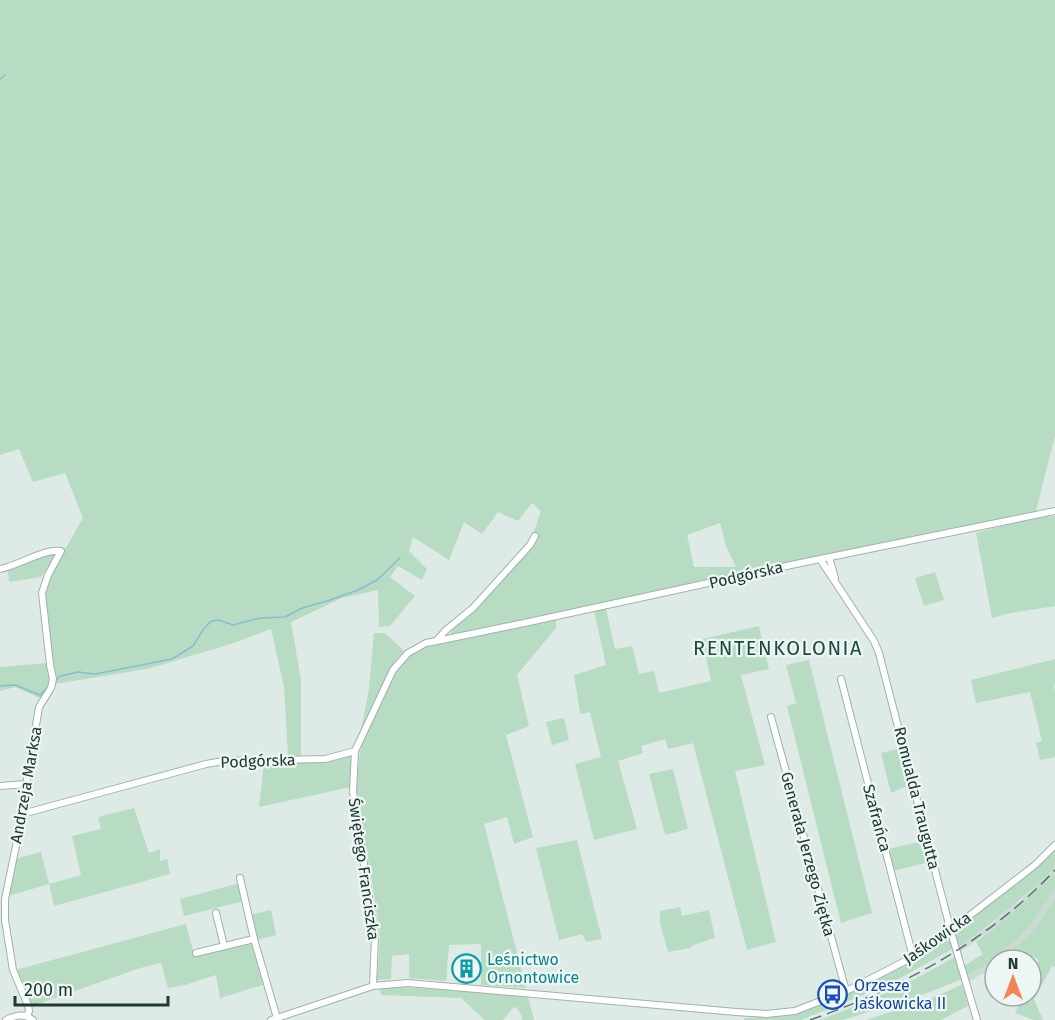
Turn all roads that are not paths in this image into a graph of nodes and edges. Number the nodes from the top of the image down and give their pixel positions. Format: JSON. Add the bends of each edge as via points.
{"nodes":[{"id":1,"x":1055,"y":511,"type":"edge"},
{"id":2,"x":535,"y":536,"type":"dead end"},
{"id":3,"x":830,"y":557,"type":"junction"},
{"id":4,"x":820,"y":560,"type":"junction"},
{"id":5,"x":0,"y":569,"type":"edge"},
{"id":6,"x":837,"y":584,"type":"junction"},
{"id":7,"x":437,"y":640,"type":"junction"},
{"id":8,"x":841,"y":679,"type":"dead end"},
{"id":9,"x":771,"y":717,"type":"dead end"},
{"id":10,"x":356,"y":751,"type":"junction"},
{"id":11,"x":27,"y":784,"type":"junction"},
{"id":12,"x":0,"y":786,"type":"edge"},
{"id":13,"x":22,"y":814,"type":"junction"},
{"id":14,"x":1055,"y":845,"type":"edge"},
{"id":15,"x":240,"y":878,"type":"dead end"},
{"id":16,"x":216,"y":913,"type":"dead end"},
{"id":17,"x":2,"y":921,"type":"edge"},
{"id":18,"x":951,"y":930,"type":"junction"},
{"id":19,"x":254,"y":939,"type":"junction"},
{"id":20,"x":224,"y":946,"type":"junction"},
{"id":21,"x":196,"y":953,"type":"dead end"},
{"id":22,"x":913,"y":957,"type":"junction"},
{"id":23,"x":374,"y":986,"type":"junction"},
{"id":24,"x":846,"y":991,"type":"junction"},
{"id":25,"x":30,"y":1018,"type":"edge"},
{"id":26,"x":274,"y":1019,"type":"edge"},
{"id":27,"x":6,"y":1020,"type":"edge"},
{"id":28,"x":977,"y":1020,"type":"edge"}],
"edges":[{"from":1,"to":3,"type":"street","name":"Podgórska"},
{"from":2,"to":7,"type":"street","name":"Podgórska","via":[[473,608]]},
{"from":3,"to":4,"type":"street","name":"Podgórska"},
{"from":3,"to":6,"type":"street","name":"Romualda Traugutta"},
{"from":4,"to":6,"type":"street","name":"Romualda Traugutta"},
{"from":4,"to":7,"type":"street","name":"Podgórska"},
{"from":5,"to":11,"type":"street","name":"Andrzeja Marksa","via":[[50,551],[62,551],[42,593],[53,679],[39,707]]},
{"from":6,"to":18,"type":"street","name":"Romualda Traugutta","via":[[879,653]]},
{"from":7,"to":10,"type":"street","name":"Podgórska","via":[[408,653],[393,670]]},
{"from":8,"to":22,"type":"street","name":"Szafrańca"},
{"from":9,"to":24,"type":"street","name":"Generała Jerzego Ziętka"},
{"from":10,"to":13,"type":"street","name":"Podgórska","via":[[325,759],[223,760]]},
{"from":10,"to":23,"type":"street","name":"Świętego Franciszka","via":[[353,792],[375,936]]},
{"from":11,"to":12,"type":"street"},
{"from":11,"to":13,"type":"street","name":"Andrzeja Marksa"},
{"from":13,"to":17,"type":"street","name":"Andrzeja Marksa"},
{"from":14,"to":18,"type":"street","name":"Jaśkowicka"},
{"from":15,"to":19,"type":"street"},
{"from":16,"to":20,"type":"street"},
{"from":17,"to":25,"type":"street","name":"Andrzeja Marksa","via":[[13,970]]},
{"from":18,"to":22,"type":"street","name":"Jaśkowicka"},
{"from":18,"to":28,"type":"street","name":"Romualda Traugutta"},
{"from":19,"to":20,"type":"street"},
{"from":19,"to":26,"type":"street"},
{"from":20,"to":21,"type":"street"},
{"from":22,"to":24,"type":"street","name":"Jaśkowicka"},
{"from":23,"to":24,"type":"street","name":"Jaśkowicka","via":[[408,983],[766,1014],[795,1011]]},
{"from":23,"to":26,"type":"street","name":"Jaśkowicka"},
{"from":25,"to":27,"type":"street","via":[[18,1015]]}]}
